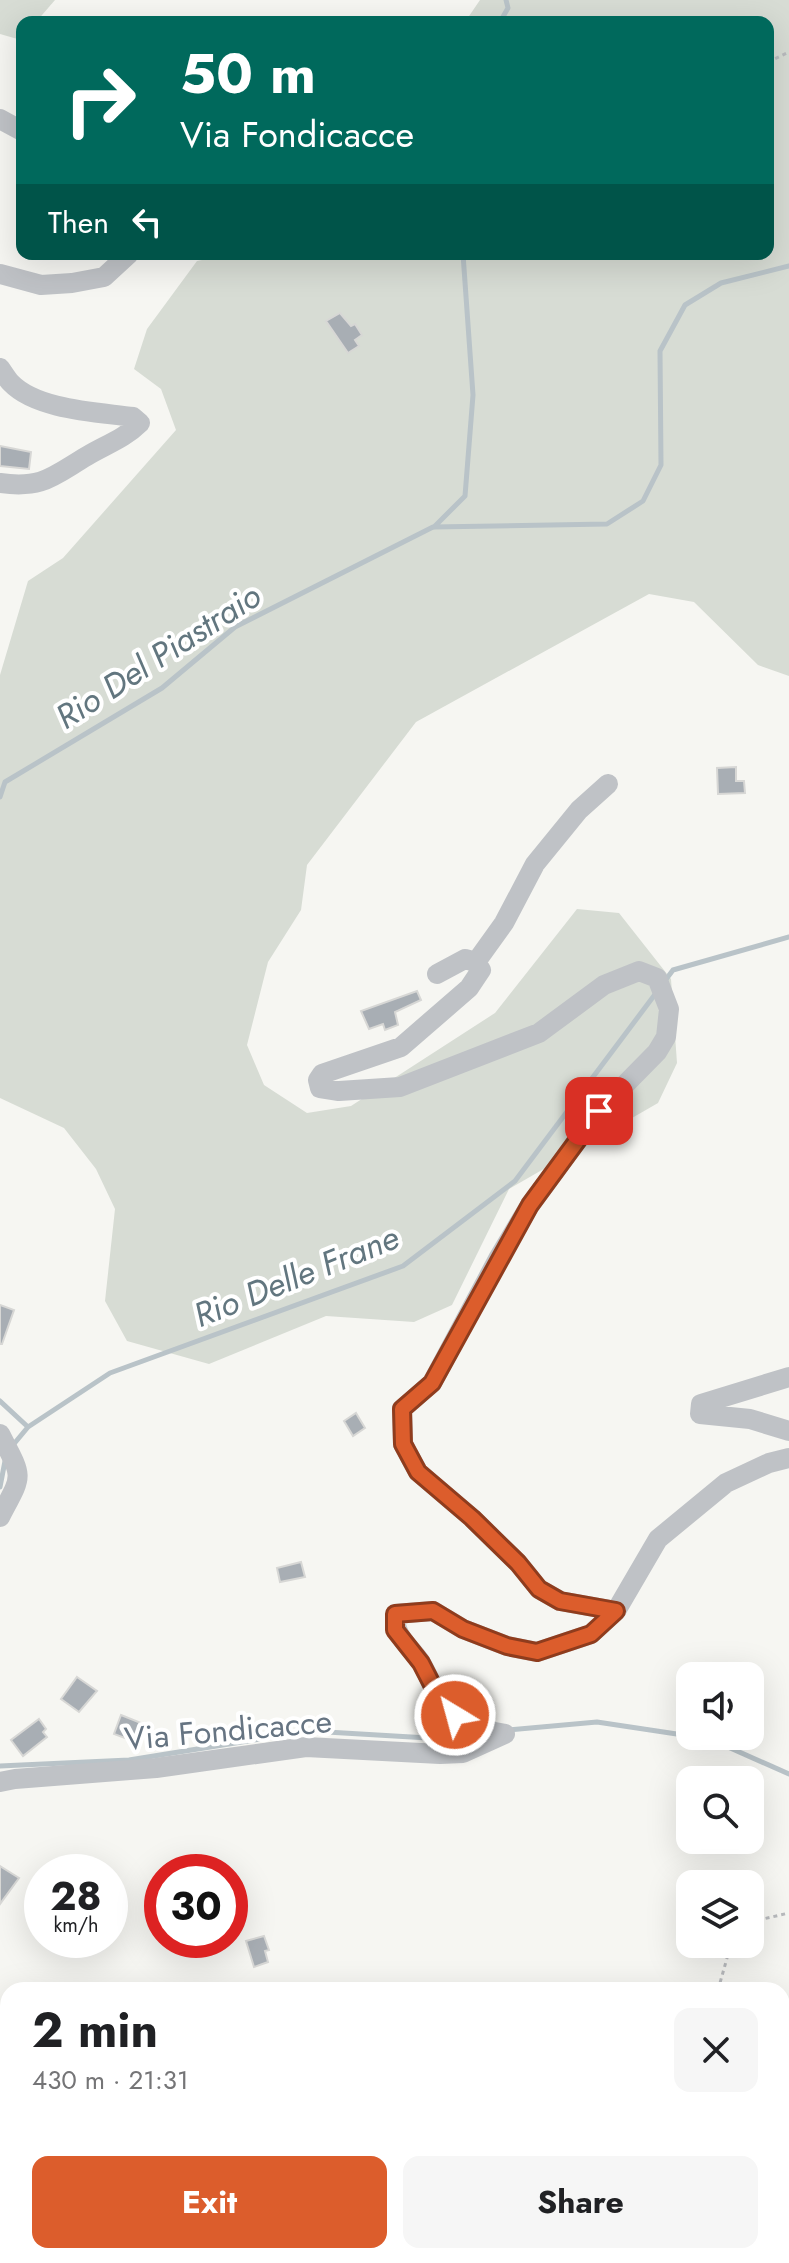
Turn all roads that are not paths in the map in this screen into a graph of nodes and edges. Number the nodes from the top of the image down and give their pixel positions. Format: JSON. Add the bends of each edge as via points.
{"nodes":[{"id":1,"x":122,"y":260,"type":"edge"},
{"id":2,"x":0,"y":274,"type":"edge"},
{"id":3,"x":0,"y":368,"type":"edge"},
{"id":4,"x":0,"y":483,"type":"edge"},
{"id":5,"x":608,"y":784,"type":"dead end"},
{"id":6,"x":476,"y":962,"type":"junction"},
{"id":7,"x":437,"y":974,"type":"dead end"},
{"id":8,"x":789,"y":1377,"type":"edge"},
{"id":9,"x":789,"y":1431,"type":"edge"},
{"id":10,"x":0,"y":1434,"type":"edge"},
{"id":11,"x":789,"y":1458,"type":"edge"},
{"id":12,"x":0,"y":1517,"type":"edge"},
{"id":13,"x":616,"y":1611,"type":"junction"},
{"id":14,"x":8,"y":1780,"type":"edge"}],
"edges":[{"from":1,"to":2,"type":"street","via":[[104,277],[72,283],[41,285]]},
{"from":3,"to":4,"type":"street","via":[[12,385],[41,401],[133,417],[140,423],[58,477],[30,484]]},
{"from":5,"to":6,"type":"street","via":[[535,864]]},
{"from":6,"to":7,"type":"street","via":[[465,959]]},
{"from":6,"to":13,"type":"street","via":[[481,970],[469,988],[401,1047],[322,1074],[318,1080],[320,1088],[339,1091],[400,1087],[539,1033],[604,985],[639,971],[657,978],[669,1009],[662,1045],[599,1111],[530,1205],[432,1383],[402,1409],[403,1444],[418,1472],[472,1518],[539,1589],[560,1601]]},
{"from":8,"to":9,"type":"street","via":[[701,1404],[700,1414],[750,1419]]},
{"from":10,"to":12,"type":"street","via":[[19,1483]]},
{"from":11,"to":13,"type":"street","name":"Via Fondicacce","via":[[726,1483],[658,1539]]},
{"from":13,"to":14,"type":"street","name":"Via Fondicacce","via":[[591,1634],[537,1652],[463,1629],[433,1611],[395,1614],[395,1630],[439,1698],[455,1715],[482,1730],[505,1734],[463,1753],[306,1747],[156,1768]]}]}
